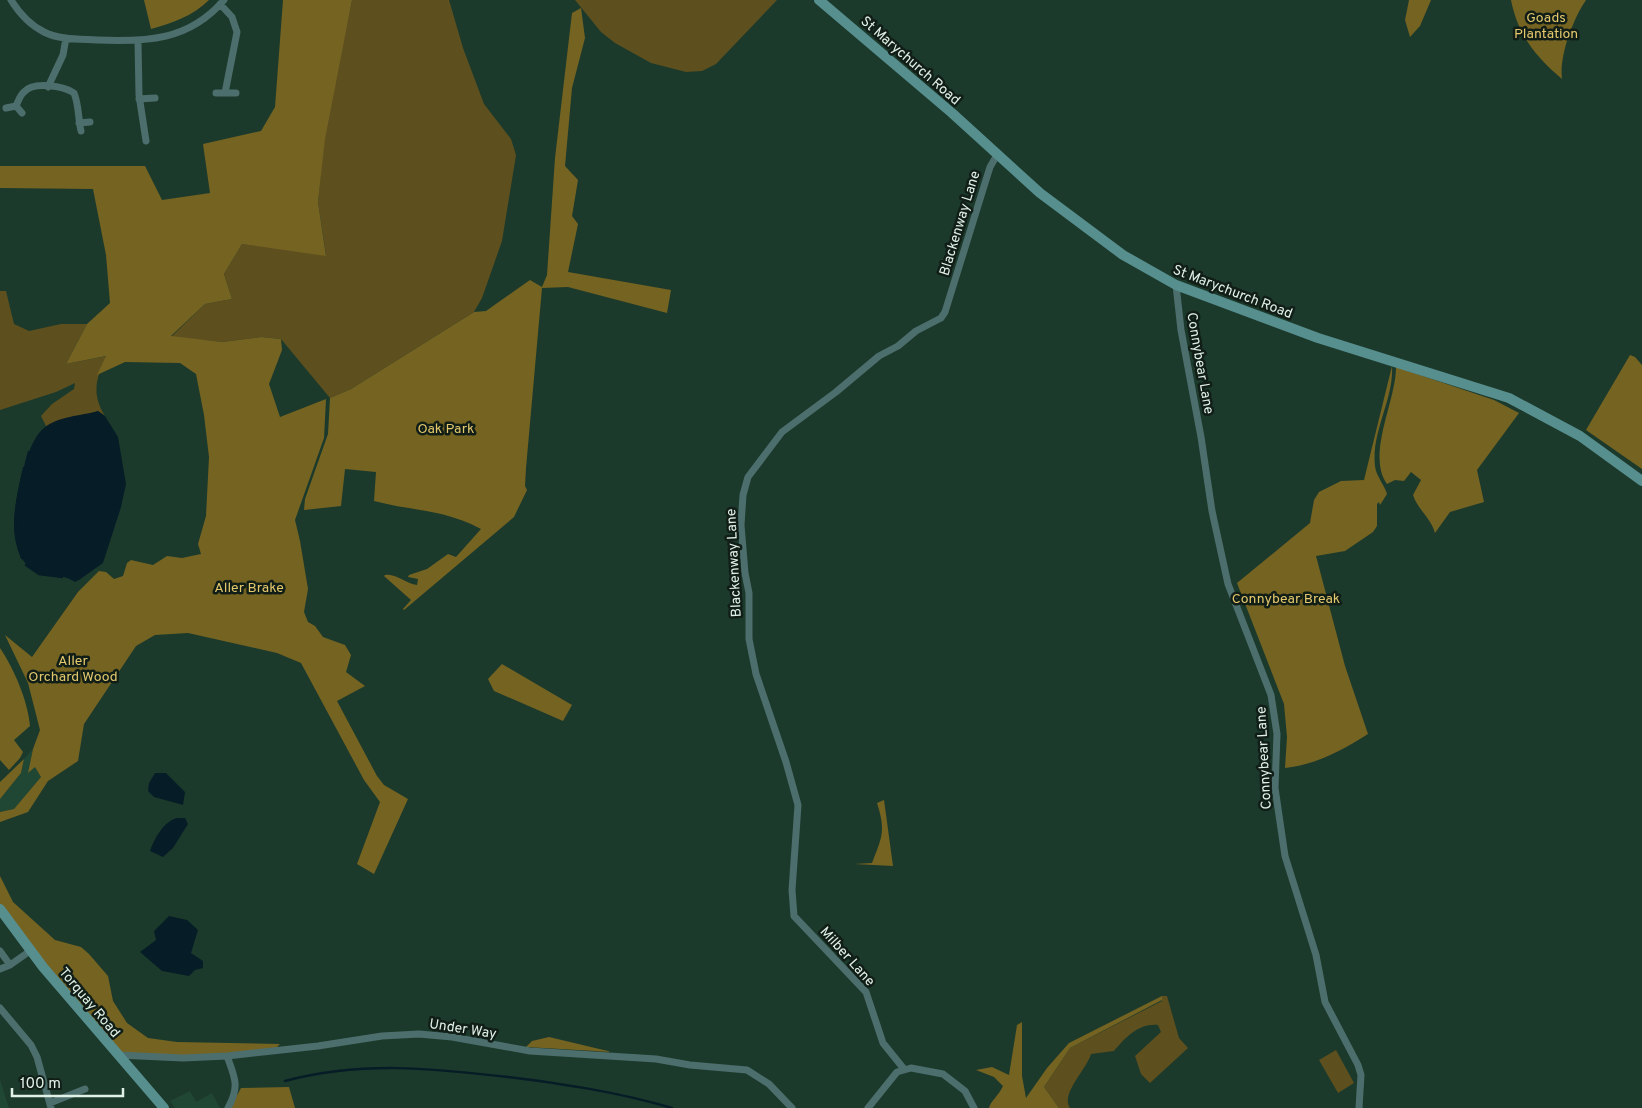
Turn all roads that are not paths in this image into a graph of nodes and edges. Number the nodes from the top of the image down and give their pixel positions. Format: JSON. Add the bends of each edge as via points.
{"nodes":[{"id":1,"x":11,"y":0,"type":"edge"},
{"id":2,"x":819,"y":0,"type":"edge"},
{"id":3,"x":222,"y":2,"type":"edge"},
{"id":4,"x":66,"y":38,"type":"junction"},
{"id":5,"x":138,"y":41,"type":"junction"},
{"id":6,"x":48,"y":87,"type":"junction"},
{"id":7,"x":216,"y":93,"type":"dead end"},
{"id":8,"x":226,"y":93,"type":"junction"},
{"id":9,"x":236,"y":93,"type":"dead end"},
{"id":10,"x":155,"y":98,"type":"dead end"},
{"id":11,"x":139,"y":99,"type":"junction"},
{"id":12,"x":16,"y":106,"type":"junction"},
{"id":13,"x":6,"y":108,"type":"dead end"},
{"id":14,"x":22,"y":113,"type":"dead end"},
{"id":15,"x":90,"y":122,"type":"dead end"},
{"id":16,"x":79,"y":123,"type":"junction"},
{"id":17,"x":81,"y":131,"type":"dead end"},
{"id":18,"x":146,"y":141,"type":"dead end"},
{"id":19,"x":997,"y":155,"type":"junction"},
{"id":20,"x":1176,"y":285,"type":"junction"},
{"id":21,"x":1642,"y":481,"type":"edge"},
{"id":22,"x":0,"y":909,"type":"edge"},
{"id":23,"x":794,"y":916,"type":"joint"},
{"id":24,"x":0,"y":951,"type":"edge"},
{"id":25,"x":30,"y":951,"type":"junction"},
{"id":26,"x":10,"y":965,"type":"junction"},
{"id":27,"x":0,"y":969,"type":"edge"},
{"id":28,"x":0,"y":1008,"type":"edge"},
{"id":29,"x":117,"y":1055,"type":"junction"},
{"id":30,"x":227,"y":1056,"type":"junction"},
{"id":31,"x":904,"y":1069,"type":"junction"},
{"id":32,"x":85,"y":1089,"type":"dead end"},
{"id":33,"x":50,"y":1105,"type":"edge"},
{"id":34,"x":164,"y":1108,"type":"edge"},
{"id":35,"x":228,"y":1108,"type":"edge"},
{"id":36,"x":792,"y":1108,"type":"edge"},
{"id":37,"x":868,"y":1108,"type":"edge"},
{"id":38,"x":974,"y":1108,"type":"edge"},
{"id":39,"x":1359,"y":1108,"type":"edge"}],
"edges":[{"from":1,"to":4,"type":"street","via":[[30,22],[43,31]]},
{"from":2,"to":19,"type":"street","name":"St Marychurch Road"},
{"from":3,"to":5,"type":"street","via":[[200,22],[184,30],[167,37]]},
{"from":3,"to":8,"type":"street","via":[[237,32]]},
{"from":4,"to":5,"type":"street"},
{"from":4,"to":6,"type":"street","via":[[63,55]]},
{"from":5,"to":11,"type":"street"},
{"from":6,"to":12,"type":"street","via":[[38,86],[24,92]]},
{"from":6,"to":16,"type":"street","via":[[65,88],[74,93]]},
{"from":7,"to":8,"type":"street"},
{"from":8,"to":9,"type":"street"},
{"from":10,"to":11,"type":"street"},
{"from":11,"to":18,"type":"street"},
{"from":12,"to":13,"type":"street"},
{"from":12,"to":14,"type":"street"},
{"from":15,"to":16,"type":"street"},
{"from":16,"to":17,"type":"street"},
{"from":19,"to":20,"type":"street","name":"St Marychurch Road","via":[[1095,236],[1123,256]]},
{"from":19,"to":23,"type":"street","name":"Blackenway Lane","via":[[990,167],[941,318],[879,356],[782,432],[748,477],[743,495],[741,524],[744,573],[749,593],[749,639],[756,674],[798,805],[792,890]]},
{"from":20,"to":21,"type":"street","name":"St Marychurch Road","via":[[1318,338],[1509,398],[1580,436]]},
{"from":20,"to":39,"type":"street","name":"Connybear Lane","via":[[1212,511],[1228,584],[1272,695],[1277,734],[1275,788],[1285,856],[1316,955],[1325,1002],[1358,1065],[1361,1076]]},
{"from":22,"to":25,"type":"street","name":"Torquay Road"},
{"from":23,"to":31,"type":"street","name":"Milber Lane","via":[[866,992],[882,1043]]},
{"from":24,"to":26,"type":"street"},
{"from":25,"to":26,"type":"street"},
{"from":25,"to":29,"type":"street","name":"Torquay Road"},
{"from":26,"to":27,"type":"street"},
{"from":28,"to":33,"type":"street","via":[[31,1045]]},
{"from":29,"to":30,"type":"street","name":"Under Way"},
{"from":29,"to":34,"type":"street","name":"Torquay Road"},
{"from":30,"to":35,"type":"street","via":[[236,1080],[236,1092]]},
{"from":30,"to":36,"type":"street","name":"Under Way","via":[[382,1036],[419,1034],[452,1037],[530,1051],[656,1059],[747,1070],[769,1084]]},
{"from":31,"to":37,"type":"street","via":[[897,1072]]},
{"from":31,"to":38,"type":"street","via":[[921,1068],[943,1074],[965,1091]]},
{"from":32,"to":33,"type":"street"}]}
